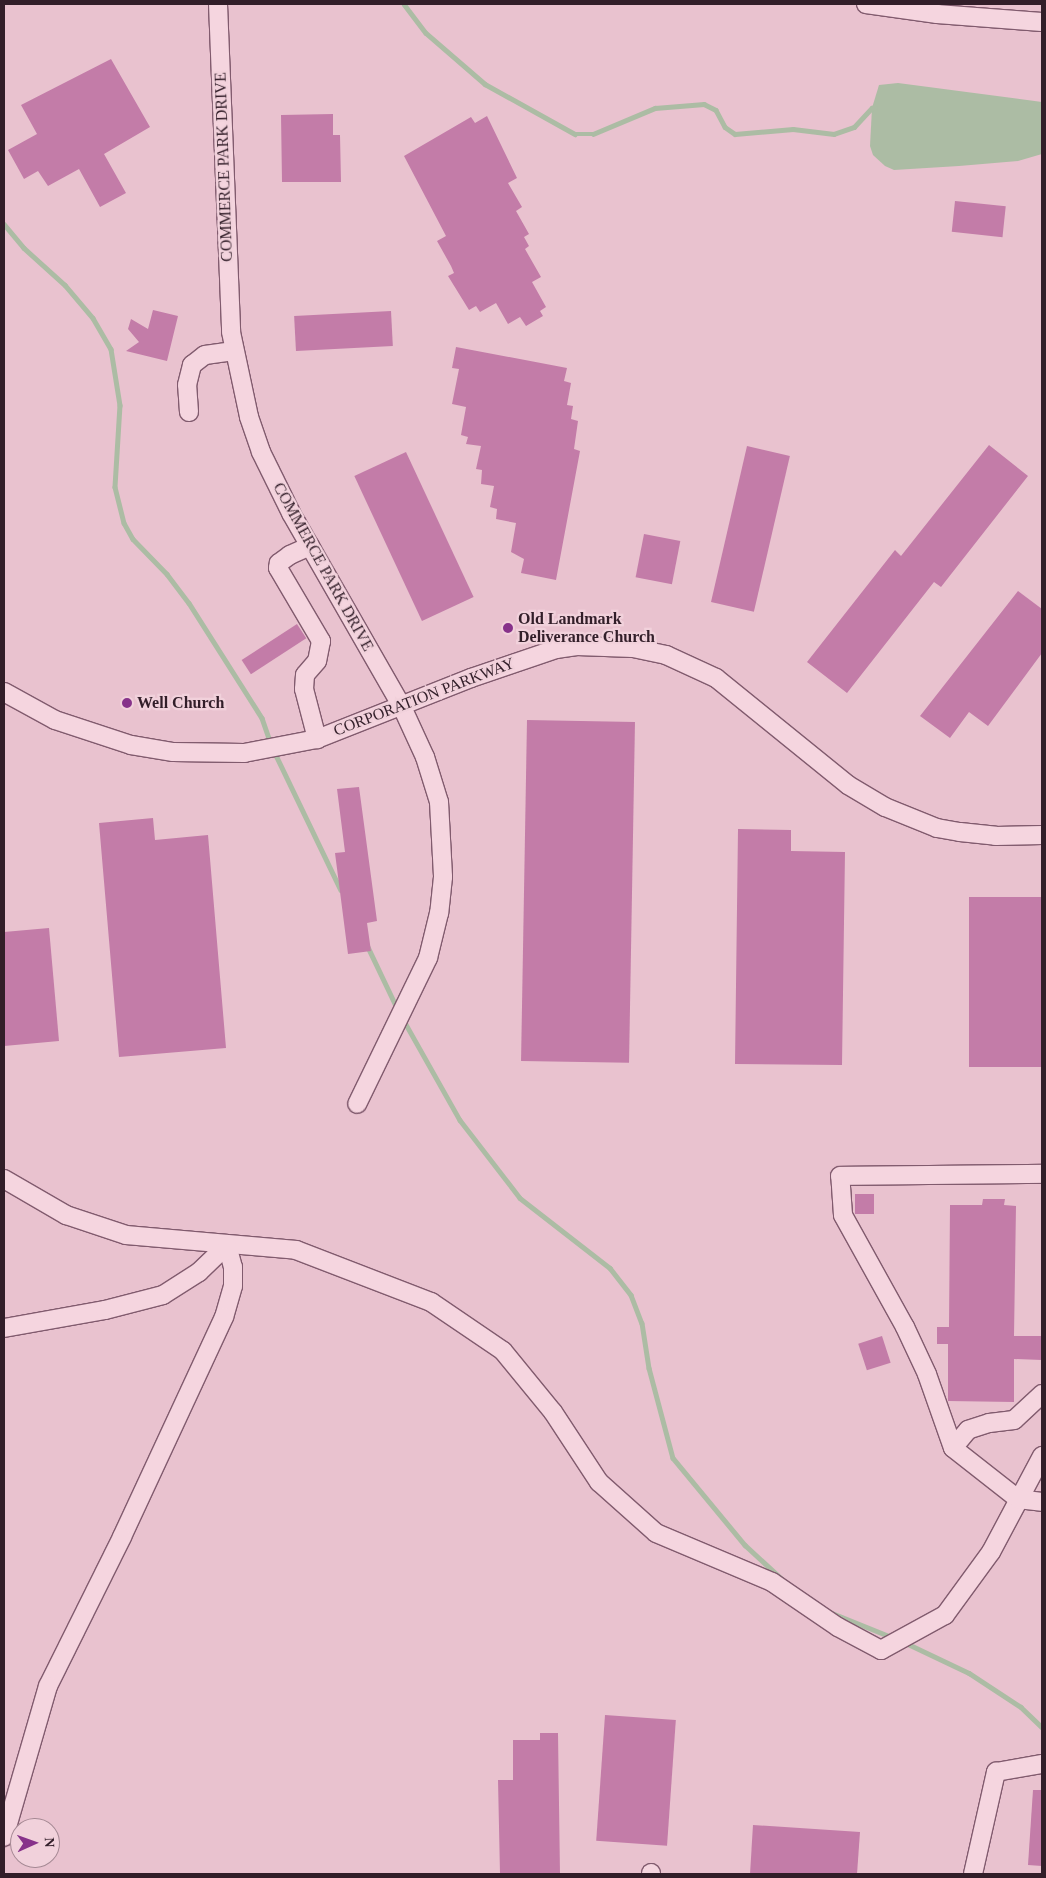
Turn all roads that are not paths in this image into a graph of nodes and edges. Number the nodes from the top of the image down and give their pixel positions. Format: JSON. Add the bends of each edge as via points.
{"nodes":[{"id":1,"x":218,"y":4,"type":"edge"},
{"id":2,"x":866,"y":4,"type":"edge"},
{"id":3,"x":1042,"y":22,"type":"edge"},
{"id":4,"x":234,"y":351,"type":"junction"},
{"id":5,"x":189,"y":412,"type":"dead end"},
{"id":6,"x":310,"y":546,"type":"junction"},
{"id":7,"x":4,"y":692,"type":"edge"},
{"id":8,"x":402,"y":707,"type":"junction"},
{"id":9,"x":317,"y":739,"type":"junction"},
{"id":10,"x":1042,"y":835,"type":"edge"},
{"id":11,"x":357,"y":1104,"type":"dead end"},
{"id":12,"x":1042,"y":1174,"type":"edge"},
{"id":13,"x":4,"y":1179,"type":"edge"},
{"id":14,"x":227,"y":1245,"type":"junction"},
{"id":15,"x":4,"y":1328,"type":"edge"},
{"id":16,"x":1042,"y":1394,"type":"edge"},
{"id":17,"x":953,"y":1448,"type":"junction"},
{"id":18,"x":1042,"y":1456,"type":"edge"},
{"id":19,"x":1018,"y":1499,"type":"junction"},
{"id":20,"x":1042,"y":1502,"type":"edge"},
{"id":21,"x":1042,"y":1764,"type":"edge"},
{"id":22,"x":4,"y":1837,"type":"edge"},
{"id":23,"x":973,"y":1874,"type":"edge"}],
"edges":[{"from":1,"to":4,"type":"street","name":"COMMERCE PARK DRIVE","via":[[227,276]]},
{"from":2,"to":3,"type":"street","via":[[936,14]]},
{"from":4,"to":5,"type":"street","via":[[205,355],[192,365],[186,385]]},
{"from":4,"to":6,"type":"street","name":"COMMERCE PARK DRIVE","via":[[249,417],[262,452]]},
{"from":6,"to":8,"type":"street","name":"COMMERCE PARK DRIVE"},
{"from":6,"to":9,"type":"street","via":[[290,555],[279,563],[278,568],[321,641],[316,660],[305,675],[304,689]]},
{"from":7,"to":9,"type":"street","name":"CORPORATION PARKWAY","via":[[55,720],[97,736],[173,752],[244,753]]},
{"from":8,"to":9,"type":"street","name":"CORPORATION PARKWAY"},
{"from":8,"to":10,"type":"street","name":"CORPORATION PARKWAY","via":[[471,678],[556,650],[577,646],[633,648],[666,655],[716,678],[848,785],[885,807],[937,828],[996,836]]},
{"from":8,"to":11,"type":"street","name":"COMMERCE PARK DRIVE","via":[[425,757],[439,802],[443,869],[439,913],[428,958],[411,998]]},
{"from":12,"to":17,"type":"street","via":[[840,1176],[843,1215],[928,1374]]},
{"from":13,"to":14,"type":"street","via":[[66,1215],[126,1235]]},
{"from":14,"to":15,"type":"street","via":[[199,1272],[163,1296]]},
{"from":14,"to":19,"type":"street","via":[[296,1250],[431,1302],[503,1351],[553,1412],[599,1482],[656,1533],[772,1582],[838,1627],[880,1650],[945,1614],[991,1552]]},
{"from":14,"to":22,"type":"street","via":[[233,1267],[233,1286],[224,1317],[122,1537],[48,1686]]},
{"from":16,"to":17,"type":"street","via":[[1014,1420],[968,1430]]},
{"from":17,"to":19,"type":"street"},
{"from":18,"to":19,"type":"street"},
{"from":19,"to":20,"type":"street"},
{"from":21,"to":23,"type":"street","via":[[996,1772]]}]}
